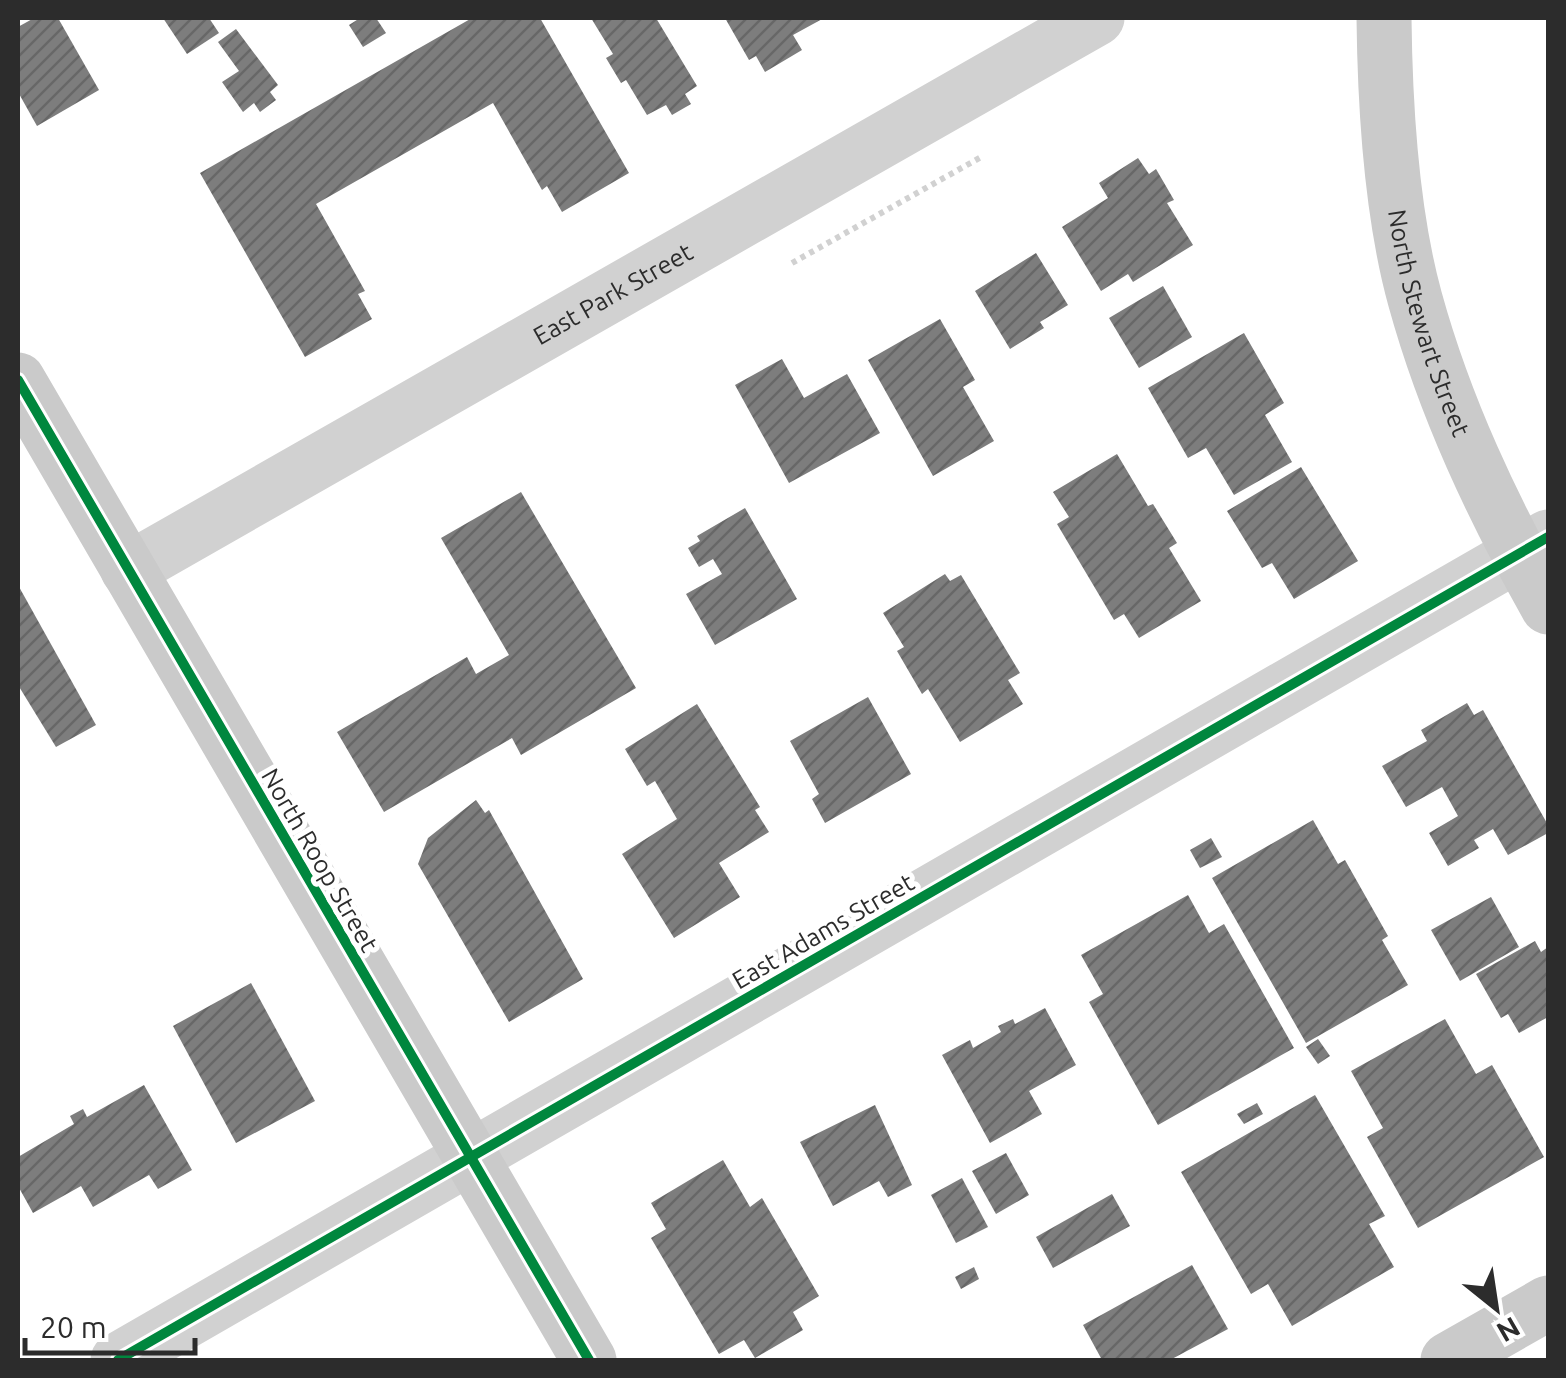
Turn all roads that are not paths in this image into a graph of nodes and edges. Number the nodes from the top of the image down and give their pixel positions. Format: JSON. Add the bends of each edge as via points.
{"nodes":[{"id":1,"x":1098,"y":18,"type":"edge"},
{"id":2,"x":1384,"y":18,"type":"edge"},
{"id":3,"x":18,"y":380,"type":"edge"},
{"id":4,"x":1534,"y":546,"type":"edge"},
{"id":5,"x":128,"y":570,"type":"junction"},
{"id":6,"x":1548,"y":607,"type":"edge"},
{"id":7,"x":471,"y":1157,"type":"junction"},
{"id":8,"x":1548,"y":1303,"type":"edge"},
{"id":9,"x":118,"y":1360,"type":"edge"},
{"id":10,"x":588,"y":1360,"type":"edge"},
{"id":11,"x":1448,"y":1360,"type":"edge"}],
"edges":[{"from":1,"to":5,"type":"street","name":"East Park Street"},
{"from":2,"to":4,"type":"main road","name":"North Stewart Street","via":[[1384,80],[1414,295],[1472,462]]},
{"from":3,"to":5,"type":"main road","name":"North Roop Street"},
{"from":4,"to":6,"type":"main road","name":"North Stewart Street"},
{"from":4,"to":7,"type":"street","name":"East Adams Street"},
{"from":5,"to":7,"type":"main road","name":"North Roop Street"},
{"from":7,"to":9,"type":"street","name":"East Adams Street"},
{"from":7,"to":10,"type":"main road","name":"North Roop Street"},
{"from":8,"to":11,"type":"main road"}]}
